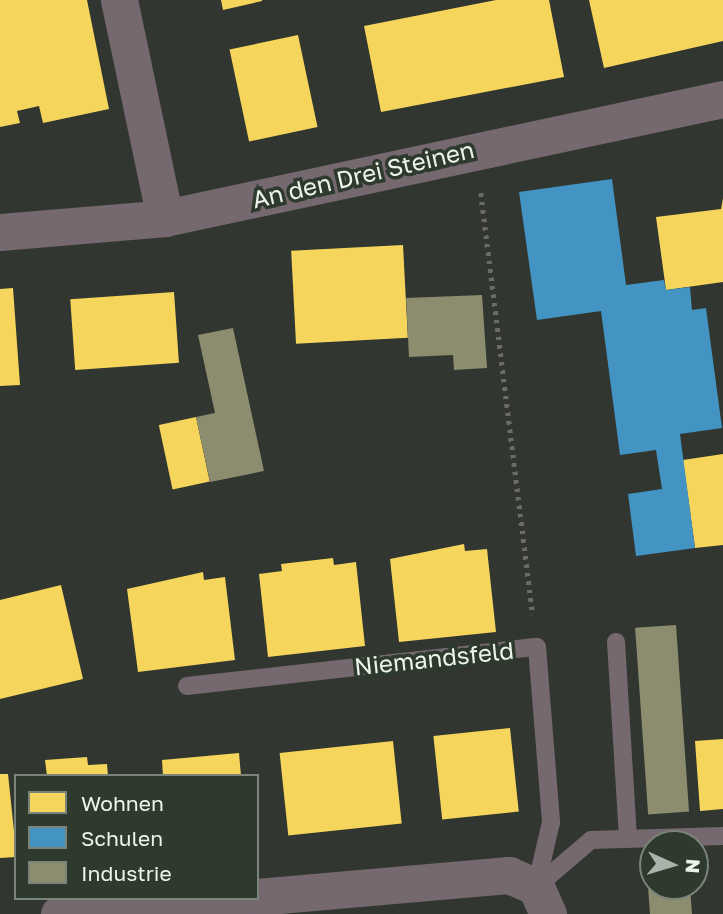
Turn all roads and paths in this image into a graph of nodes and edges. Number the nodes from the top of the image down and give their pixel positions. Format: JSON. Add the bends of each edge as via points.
{"nodes":[{"id":1,"x":119,"y":0,"type":"edge"},
{"id":2,"x":723,"y":99,"type":"edge"},
{"id":3,"x":475,"y":149,"type":"junction"},
{"id":4,"x":165,"y":218,"type":"junction"},
{"id":5,"x":0,"y":232,"type":"edge"},
{"id":6,"x":616,"y":642,"type":"dead end"},
{"id":7,"x":537,"y":647,"type":"junction"},
{"id":8,"x":187,"y":686,"type":"dead end"},
{"id":9,"x":723,"y":836,"type":"edge"},
{"id":10,"x":628,"y":839,"type":"junction"},
{"id":11,"x":259,"y":897,"type":"edge"},
{"id":12,"x":218,"y":900,"type":"edge"},
{"id":13,"x":542,"y":900,"type":"edge"},
{"id":14,"x":59,"y":914,"type":"edge"}],
"edges":[{"from":1,"to":4,"type":"street"},
{"from":2,"to":3,"type":"street","name":"An den Drei Steinen"},
{"from":3,"to":4,"type":"street","name":"An den Drei Steinen"},
{"from":3,"to":7,"type":"path"},
{"from":4,"to":5,"type":"street","name":"An den Drei Steinen"},
{"from":6,"to":10,"type":"lane"},
{"from":7,"to":8,"type":"lane","name":"Niemandsfeld"},
{"from":7,"to":13,"type":"lane","name":"Niemandsfeld","via":[[551,822]]},
{"from":9,"to":10,"type":"lane"},
{"from":10,"to":13,"type":"lane","via":[[591,840]]},
{"from":11,"to":13,"type":"street","via":[[509,875]]},
{"from":12,"to":14,"type":"street"}]}
